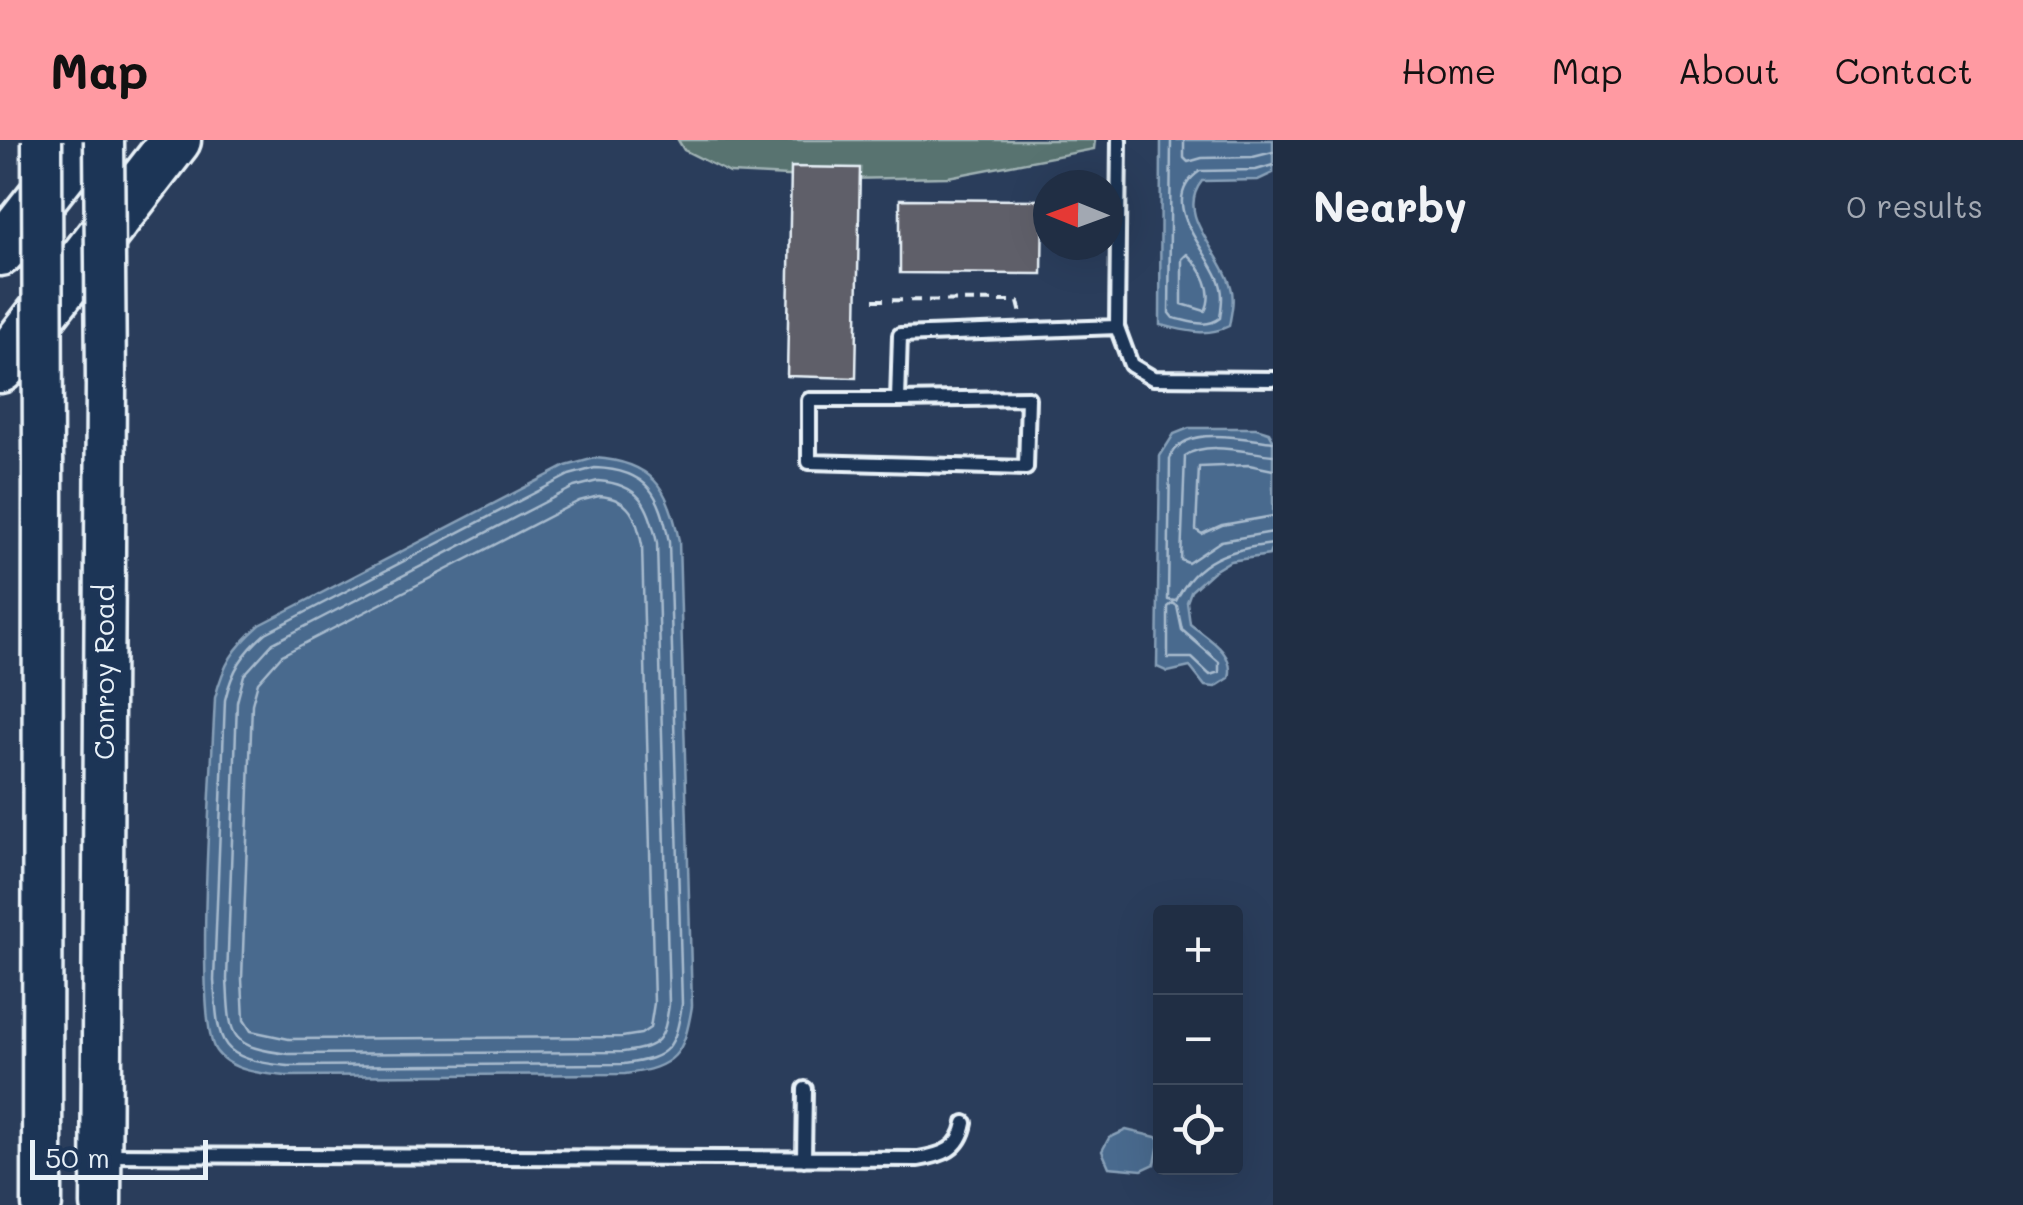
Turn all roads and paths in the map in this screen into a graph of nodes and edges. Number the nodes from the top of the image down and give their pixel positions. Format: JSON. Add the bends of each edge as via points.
{"nodes":[{"id":1,"x":42,"y":140,"type":"edge"},
{"id":2,"x":87,"y":140,"type":"edge"},
{"id":3,"x":104,"y":140,"type":"edge"},
{"id":4,"x":176,"y":140,"type":"edge"},
{"id":5,"x":1119,"y":140,"type":"edge"},
{"id":6,"x":0,"y":251,"type":"edge"},
{"id":7,"x":874,"y":300,"type":"dead end"},
{"id":8,"x":1025,"y":318,"type":"dead end"},
{"id":9,"x":1117,"y":328,"type":"junction"},
{"id":10,"x":0,"y":368,"type":"edge"},
{"id":11,"x":1273,"y":379,"type":"edge"},
{"id":12,"x":898,"y":400,"type":"junction"},
{"id":13,"x":805,"y":1089,"type":"dead end"},
{"id":14,"x":965,"y":1123,"type":"dead end"},
{"id":15,"x":102,"y":1154,"type":"junction"},
{"id":16,"x":804,"y":1158,"type":"junction"},
{"id":17,"x":42,"y":1205,"type":"edge"},
{"id":18,"x":101,"y":1205,"type":"edge"}],
"edges":[{"from":1,"to":17,"type":"main road","bridge":true},
{"from":2,"to":6,"type":"highway"},
{"from":3,"to":15,"type":"main road","name":"Conroy Road","bridge":true},
{"from":4,"to":10,"type":"highway"},
{"from":5,"to":9,"type":"lane"},
{"from":7,"to":8,"type":"path","via":[[1014,301]]},
{"from":9,"to":11,"type":"lane","via":[[1132,365],[1152,378]]},
{"from":9,"to":12,"type":"lane","via":[[900,335]]},
{"from":12,"to":12,"type":"lane","via":[[809,400],[809,462],[1026,468],[1028,398]]},
{"from":13,"to":16,"type":"lane"},
{"from":14,"to":16,"type":"lane","via":[[956,1145],[943,1154]]},
{"from":15,"to":16,"type":"lane"},
{"from":15,"to":18,"type":"main road","name":"Conroy Road"}]}
